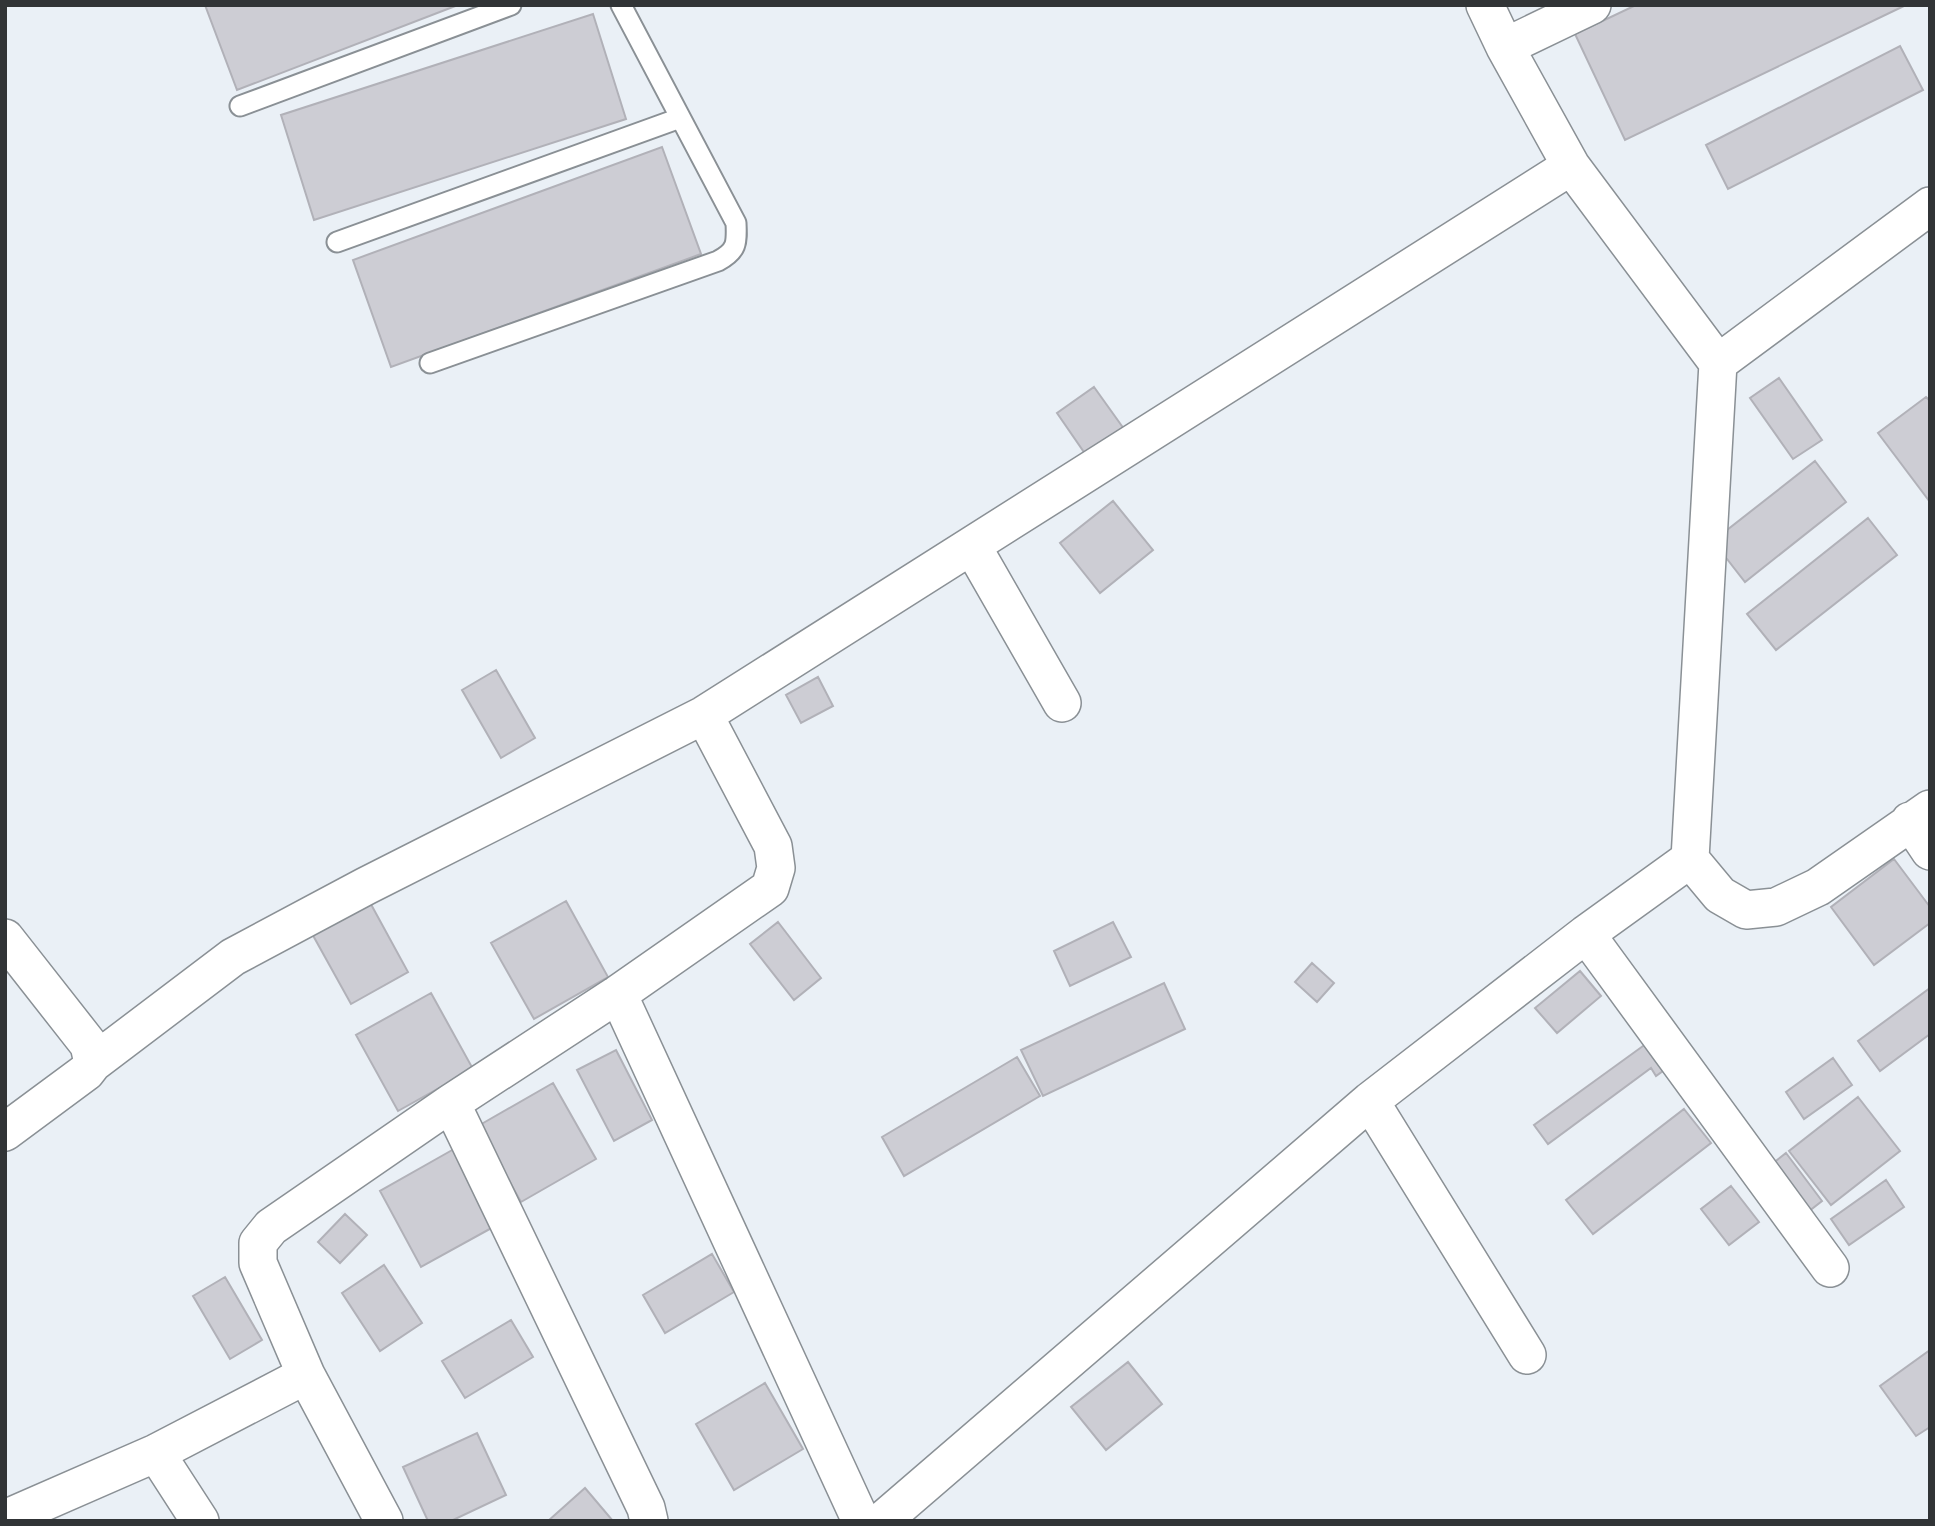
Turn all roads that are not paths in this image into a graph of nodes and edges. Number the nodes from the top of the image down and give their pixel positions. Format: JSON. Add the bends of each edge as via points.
{"nodes":[{"id":1,"x":511,"y":5,"type":"edge"},
{"id":2,"x":621,"y":5,"type":"edge"},
{"id":3,"x":1485,"y":5,"type":"edge"},
{"id":4,"x":1592,"y":5,"type":"edge"},
{"id":5,"x":1505,"y":47,"type":"junction"},
{"id":6,"x":240,"y":106,"type":"dead end"},
{"id":7,"x":680,"y":118,"type":"junction"},
{"id":8,"x":1571,"y":166,"type":"junction"},
{"id":9,"x":1930,"y":206,"type":"edge"},
{"id":10,"x":337,"y":242,"type":"dead end"},
{"id":11,"x":430,"y":363,"type":"dead end"},
{"id":12,"x":1718,"y":363,"type":"junction"},
{"id":13,"x":972,"y":546,"type":"junction"},
{"id":14,"x":1062,"y":703,"type":"dead end"},
{"id":15,"x":704,"y":715,"type":"junction"},
{"id":16,"x":1920,"y":815,"type":"edge"},
{"id":17,"x":1930,"y":851,"type":"edge"},
{"id":18,"x":1690,"y":859,"type":"junction"},
{"id":19,"x":1586,"y":934,"type":"junction"},
{"id":20,"x":5,"y":938,"type":"edge"},
{"id":21,"x":618,"y":994,"type":"junction"},
{"id":22,"x":93,"y":1063,"type":"junction"},
{"id":23,"x":1370,"y":1101,"type":"junction"},
{"id":24,"x":451,"y":1102,"type":"junction"},
{"id":25,"x":5,"y":1132,"type":"edge"},
{"id":26,"x":1830,"y":1268,"type":"dead end"},
{"id":27,"x":1527,"y":1355,"type":"dead end"},
{"id":28,"x":306,"y":1375,"type":"junction"},
{"id":29,"x":156,"y":1453,"type":"junction"},
{"id":30,"x":5,"y":1519,"type":"edge"},
{"id":31,"x":200,"y":1521,"type":"edge"},
{"id":32,"x":384,"y":1521,"type":"edge"},
{"id":33,"x":649,"y":1521,"type":"edge"},
{"id":34,"x":861,"y":1521,"type":"edge"},
{"id":35,"x":882,"y":1521,"type":"edge"}],
"edges":[{"from":1,"to":6,"type":"lane"},
{"from":2,"to":7,"type":"lane"},
{"from":3,"to":5,"type":"street"},
{"from":4,"to":5,"type":"street"},
{"from":5,"to":8,"type":"street"},
{"from":7,"to":10,"type":"lane"},
{"from":7,"to":11,"type":"lane","via":[[736,223],[737,237],[728,256]]},
{"from":8,"to":12,"type":"street"},
{"from":8,"to":13,"type":"street"},
{"from":9,"to":12,"type":"street"},
{"from":12,"to":18,"type":"street"},
{"from":13,"to":14,"type":"street"},
{"from":13,"to":15,"type":"street"},
{"from":15,"to":21,"type":"street","via":[[773,846],[776,868],[770,888]]},
{"from":15,"to":22,"type":"street","via":[[233,957]]},
{"from":16,"to":17,"type":"street"},
{"from":16,"to":18,"type":"street","via":[[1818,887],[1776,907],[1746,910],[1720,895]]},
{"from":18,"to":19,"type":"street"},
{"from":19,"to":23,"type":"street"},
{"from":19,"to":26,"type":"street"},
{"from":20,"to":22,"type":"street","via":[[89,1045]]},
{"from":21,"to":24,"type":"street"},
{"from":21,"to":34,"type":"street"},
{"from":22,"to":25,"type":"street"},
{"from":23,"to":27,"type":"street"},
{"from":23,"to":35,"type":"street"},
{"from":24,"to":28,"type":"street","via":[[271,1227],[258,1243],[258,1263]]},
{"from":24,"to":33,"type":"street"},
{"from":28,"to":29,"type":"street"},
{"from":28,"to":32,"type":"street"},
{"from":29,"to":30,"type":"street"},
{"from":29,"to":31,"type":"street"}]}
